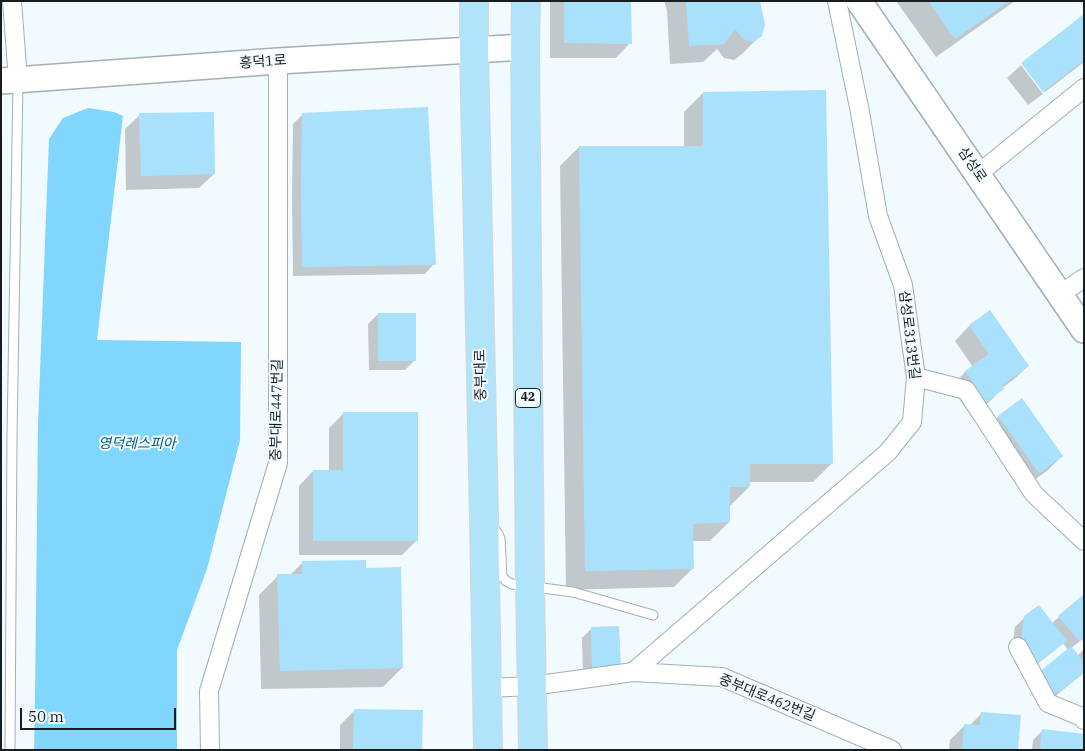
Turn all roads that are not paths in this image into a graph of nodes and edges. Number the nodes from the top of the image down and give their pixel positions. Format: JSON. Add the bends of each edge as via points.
{"nodes":[{"id":1,"x":12,"y":1,"type":"edge"},
{"id":2,"x":474,"y":1,"type":"edge"},
{"id":3,"x":526,"y":1,"type":"edge"},
{"id":4,"x":837,"y":1,"type":"edge"},
{"id":5,"x":859,"y":1,"type":"edge"},
{"id":6,"x":525,"y":47,"type":"junction"},
{"id":7,"x":474,"y":50,"type":"junction"},
{"id":8,"x":278,"y":61,"type":"junction"},
{"id":9,"x":9,"y":80,"type":"edge"},
{"id":10,"x":1084,"y":88,"type":"edge"},
{"id":11,"x":978,"y":174,"type":"junction"},
{"id":12,"x":1084,"y":278,"type":"edge"},
{"id":13,"x":1059,"y":295,"type":"junction"},
{"id":14,"x":1084,"y":330,"type":"edge"},
{"id":15,"x":916,"y":377,"type":"junction"},
{"id":16,"x":484,"y":518,"type":"junction"},
{"id":17,"x":1084,"y":541,"type":"edge"},
{"id":18,"x":530,"y":586,"type":"junction"},
{"id":19,"x":653,"y":615,"type":"dead end"},
{"id":20,"x":1018,"y":647,"type":"dead end"},
{"id":21,"x":633,"y":672,"type":"junction"},
{"id":22,"x":532,"y":686,"type":"junction"},
{"id":23,"x":487,"y":688,"type":"junction"},
{"id":24,"x":1084,"y":720,"type":"edge"},
{"id":25,"x":10,"y":750,"type":"edge"},
{"id":26,"x":210,"y":750,"type":"edge"},
{"id":27,"x":488,"y":750,"type":"edge"},
{"id":28,"x":533,"y":750,"type":"edge"},
{"id":29,"x":892,"y":750,"type":"edge"}],
"edges":[{"from":1,"to":9,"type":"street"},
{"from":2,"to":7,"type":"main road","name":"중부대로"},
{"from":3,"to":6,"type":"main road","number":"42"},
{"from":4,"to":15,"type":"street","name":"삼성로313번길","via":[[878,216],[903,285]]},
{"from":5,"to":11,"type":"street","name":"삼성로"},
{"from":6,"to":7,"type":"street","name":"흥덕1로"},
{"from":6,"to":18,"type":"main road","number":"42"},
{"from":7,"to":8,"type":"street","name":"흥덕1로"},
{"from":7,"to":16,"type":"main road","name":"중부대로"},
{"from":8,"to":9,"type":"street","name":"흥덕1로"},
{"from":8,"to":26,"type":"street","name":"중부대로447번길","via":[[278,463],[209,691]]},
{"from":9,"to":25,"type":"lane"},
{"from":10,"to":11,"type":"street"},
{"from":11,"to":13,"type":"street","name":"삼성로"},
{"from":12,"to":13,"type":"street"},
{"from":13,"to":14,"type":"street","name":"삼성로"},
{"from":15,"to":17,"type":"street","via":[[966,390],[1034,494]]},
{"from":15,"to":21,"type":"street","name":"삼성로313번길","via":[[912,422],[888,452]]},
{"from":16,"to":18,"type":"lane","via":[[500,539],[502,576],[512,584]]},
{"from":16,"to":23,"type":"main road","name":"중부대로"},
{"from":18,"to":19,"type":"lane","via":[[573,592]]},
{"from":18,"to":22,"type":"main road","number":"42"},
{"from":20,"to":24,"type":"street","via":[[1048,703]]},
{"from":21,"to":22,"type":"street","name":"중부대로462번길"},
{"from":21,"to":29,"type":"street","name":"중부대로462번길","via":[[722,677]]},
{"from":22,"to":23,"type":"street","name":"중부대로462번길"},
{"from":22,"to":28,"type":"main road","number":"42"},
{"from":23,"to":27,"type":"main road","name":"중부대로"}]}
